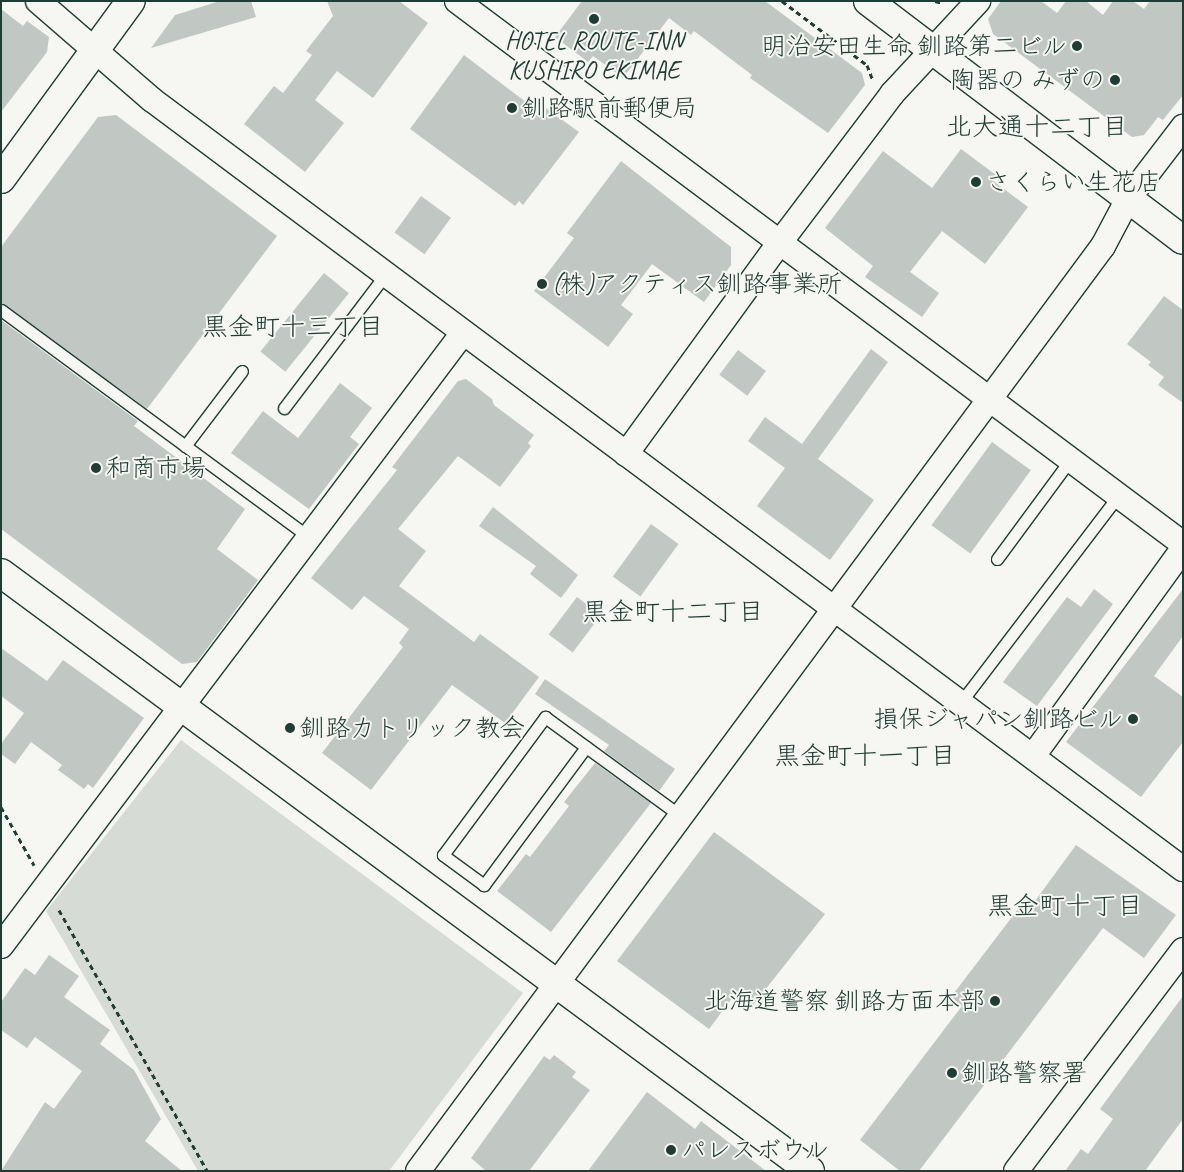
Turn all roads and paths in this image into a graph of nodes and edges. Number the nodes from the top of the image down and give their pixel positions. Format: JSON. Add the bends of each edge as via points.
{"nodes":[{"id":1,"x":38,"y":1,"type":"edge"},
{"id":2,"x":131,"y":1,"type":"edge"},
{"id":3,"x":457,"y":1,"type":"edge"},
{"id":4,"x":782,"y":1,"type":"edge"},
{"id":5,"x":868,"y":1,"type":"edge"},
{"id":6,"x":978,"y":1,"type":"edge"},
{"id":7,"x":94,"y":48,"type":"junction"},
{"id":8,"x":932,"y":50,"type":"junction"},
{"id":9,"x":873,"y":82,"type":"dead end"},
{"id":10,"x":1183,"y":127,"type":"edge"},
{"id":11,"x":1,"y":179,"type":"edge"},
{"id":12,"x":1128,"y":198,"type":"junction"},
{"id":13,"x":781,"y":240,"type":"junction"},
{"id":14,"x":1183,"y":240,"type":"edge"},
{"id":15,"x":384,"y":275,"type":"junction"},
{"id":16,"x":1,"y":310,"type":"edge"},
{"id":17,"x":463,"y":334,"type":"junction"},
{"id":18,"x":242,"y":371,"type":"dead end"},
{"id":19,"x":988,"y":399,"type":"junction"},
{"id":20,"x":284,"y":408,"type":"dead end"},
{"id":21,"x":185,"y":446,"type":"junction"},
{"id":22,"x":626,"y":454,"type":"junction"},
{"id":23,"x":1070,"y":460,"type":"junction"},
{"id":24,"x":1118,"y":496,"type":"junction"},
{"id":25,"x":310,"y":538,"type":"junction"},
{"id":26,"x":1183,"y":544,"type":"edge"},
{"id":27,"x":1183,"y":550,"type":"edge"},
{"id":28,"x":997,"y":559,"type":"dead end"},
{"id":29,"x":1,"y":573,"type":"edge"},
{"id":30,"x":835,"y":607,"type":"junction"},
{"id":31,"x":961,"y":702,"type":"junction"},
{"id":32,"x":181,"y":707,"type":"junction"},
{"id":33,"x":586,"y":747,"type":"junction"},
{"id":34,"x":1033,"y":756,"type":"junction"},
{"id":35,"x":1,"y":807,"type":"edge"},
{"id":36,"x":681,"y":816,"type":"junction"},
{"id":37,"x":1183,"y":870,"type":"edge"},
{"id":38,"x":46,"y":886,"type":"junction"},
{"id":39,"x":1,"y":946,"type":"edge"},
{"id":40,"x":1183,"y":950,"type":"edge"},
{"id":41,"x":557,"y":983,"type":"junction"},
{"id":42,"x":207,"y":1171,"type":"edge"},
{"id":43,"x":418,"y":1171,"type":"edge"},
{"id":44,"x":810,"y":1171,"type":"edge"},
{"id":45,"x":1016,"y":1171,"type":"edge"}],
"edges":[{"from":1,"to":7,"type":"street"},
{"from":2,"to":7,"type":"street"},
{"from":3,"to":13,"type":"street"},
{"from":4,"to":9,"type":"path","via":[[867,65]]},
{"from":5,"to":8,"type":"street"},
{"from":6,"to":8,"type":"street"},
{"from":7,"to":11,"type":"street"},
{"from":7,"to":15,"type":"street","via":[[139,90]]},
{"from":8,"to":12,"type":"street"},
{"from":8,"to":13,"type":"street","via":[[892,94]]},
{"from":10,"to":12,"type":"street"},
{"from":12,"to":14,"type":"street"},
{"from":12,"to":19,"type":"street","via":[[1103,246]]},
{"from":13,"to":19,"type":"street"},
{"from":13,"to":22,"type":"street"},
{"from":15,"to":17,"type":"street"},
{"from":15,"to":20,"type":"lane"},
{"from":16,"to":21,"type":"lane"},
{"from":17,"to":22,"type":"street"},
{"from":17,"to":25,"type":"street"},
{"from":18,"to":21,"type":"lane"},
{"from":19,"to":23,"type":"street"},
{"from":19,"to":30,"type":"street"},
{"from":21,"to":25,"type":"lane"},
{"from":22,"to":30,"type":"street"},
{"from":23,"to":24,"type":"street"},
{"from":23,"to":28,"type":"lane"},
{"from":24,"to":26,"type":"street"},
{"from":24,"to":31,"type":"lane"},
{"from":25,"to":32,"type":"street"},
{"from":27,"to":34,"type":"street"},
{"from":29,"to":32,"type":"street"},
{"from":30,"to":31,"type":"street"},
{"from":30,"to":36,"type":"street"},
{"from":31,"to":34,"type":"street"},
{"from":32,"to":38,"type":"street"},
{"from":32,"to":41,"type":"street"},
{"from":33,"to":33,"type":"lane","via":[[545,717],[443,856],[484,885]]},
{"from":33,"to":36,"type":"lane"},
{"from":34,"to":37,"type":"street"},
{"from":35,"to":38,"type":"path"},
{"from":36,"to":41,"type":"street"},
{"from":38,"to":39,"type":"street"},
{"from":38,"to":42,"type":"path"},
{"from":40,"to":45,"type":"street"},
{"from":41,"to":43,"type":"street"},
{"from":41,"to":44,"type":"street"}]}
